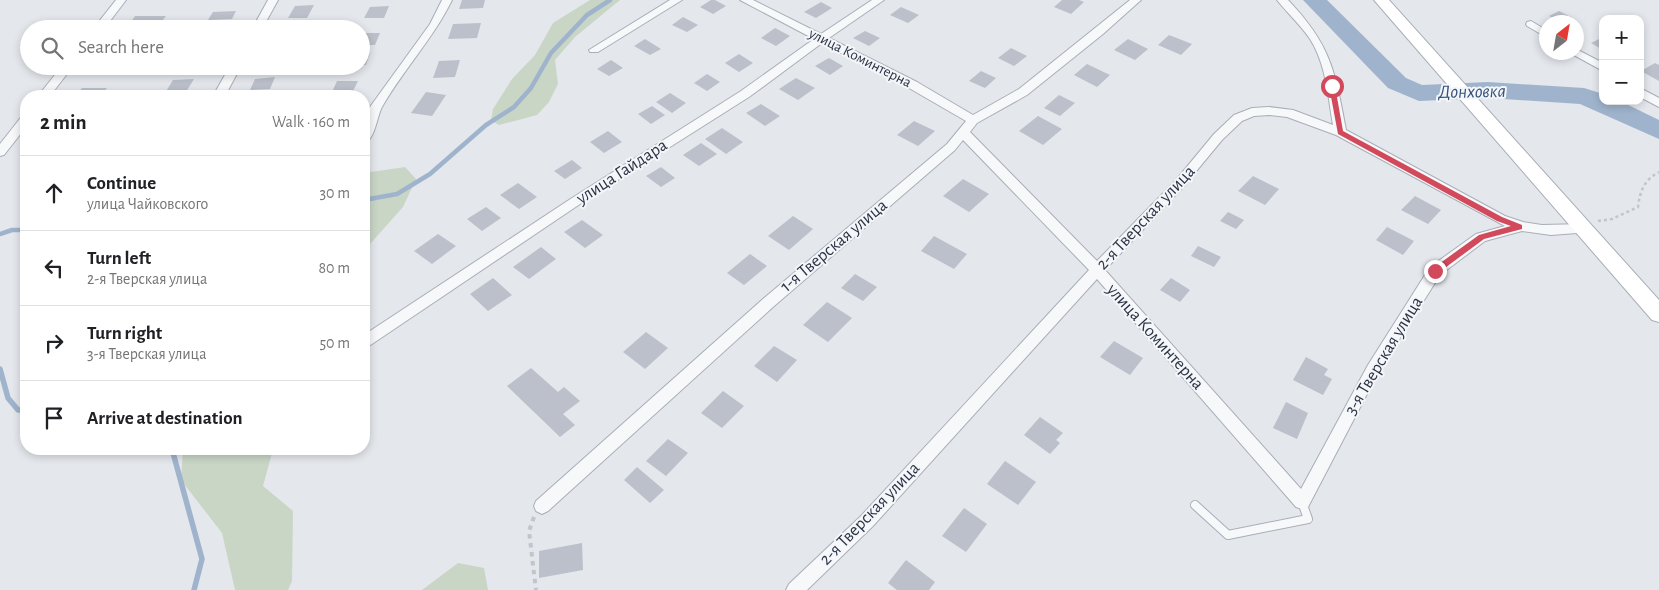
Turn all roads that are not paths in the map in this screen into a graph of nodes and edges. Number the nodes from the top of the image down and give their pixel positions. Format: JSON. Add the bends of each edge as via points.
{"nodes":[{"id":1,"x":121,"y":0,"type":"edge"},
{"id":2,"x":273,"y":0,"type":"edge"},
{"id":3,"x":447,"y":0,"type":"edge"},
{"id":4,"x":677,"y":0,"type":"edge"},
{"id":5,"x":745,"y":0,"type":"edge"},
{"id":6,"x":878,"y":0,"type":"edge"},
{"id":7,"x":1136,"y":0,"type":"edge"},
{"id":8,"x":1282,"y":0,"type":"edge"},
{"id":9,"x":1381,"y":0,"type":"edge"},
{"id":10,"x":105,"y":20,"type":"edge"},
{"id":11,"x":262,"y":20,"type":"edge"},
{"id":12,"x":1531,"y":24,"type":"dead end"},
{"id":13,"x":1539,"y":29,"type":"edge"},
{"id":14,"x":821,"y":39,"type":"junction"},
{"id":15,"x":594,"y":50,"type":"dead end"},
{"id":16,"x":1584,"y":57,"type":"edge"},
{"id":17,"x":1599,"y":66,"type":"edge"},
{"id":18,"x":61,"y":75,"type":"edge"},
{"id":19,"x":231,"y":75,"type":"edge"},
{"id":20,"x":49,"y":90,"type":"edge"},
{"id":21,"x":222,"y":90,"type":"edge"},
{"id":22,"x":1644,"y":94,"type":"edge"},
{"id":23,"x":1659,"y":103,"type":"edge"},
{"id":24,"x":973,"y":120,"type":"junction"},
{"id":25,"x":370,"y":122,"type":"edge"},
{"id":26,"x":20,"y":127,"type":"edge"},
{"id":27,"x":963,"y":132,"type":"junction"},
{"id":28,"x":1340,"y":132,"type":"junction"},
{"id":29,"x":0,"y":152,"type":"edge"},
{"id":30,"x":1582,"y":226,"type":"junction"},
{"id":31,"x":1520,"y":227,"type":"junction"},
{"id":32,"x":1096,"y":270,"type":"junction"},
{"id":33,"x":1659,"y":314,"type":"edge"},
{"id":34,"x":370,"y":338,"type":"edge"},
{"id":35,"x":1302,"y":502,"type":"junction"},
{"id":36,"x":1195,"y":505,"type":"dead end"},
{"id":37,"x":542,"y":506,"type":"road end"},
{"id":38,"x":795,"y":590,"type":"edge"}],
"edges":[{"from":1,"to":10,"type":"street"},
{"from":2,"to":11,"type":"street"},
{"from":3,"to":25,"type":"street","via":[[435,24],[376,106]]},
{"from":4,"to":15,"type":"street"},
{"from":5,"to":14,"type":"street","name":"улица Коминтерна"},
{"from":6,"to":14,"type":"street","name":"улица Гайдара"},
{"from":7,"to":24,"type":"street","name":"1-я Тверская улица","via":[[1023,92]]},
{"from":8,"to":28,"type":"street","via":[[1309,30],[1324,58]]},
{"from":9,"to":30,"type":"street"},
{"from":12,"to":13,"type":"street"},
{"from":14,"to":24,"type":"street","name":"улица Коминтерна","via":[[913,85]]},
{"from":14,"to":34,"type":"street","name":"улица Гайдара","via":[[745,94]]},
{"from":16,"to":17,"type":"street"},
{"from":18,"to":20,"type":"street"},
{"from":19,"to":21,"type":"street"},
{"from":22,"to":23,"type":"street"},
{"from":24,"to":27,"type":"street","name":"1-я Тверская улица"},
{"from":26,"to":29,"type":"street"},
{"from":27,"to":32,"type":"street","name":"улица Коминтерна"},
{"from":27,"to":37,"type":"street","name":"1-я Тверская улица","via":[[951,147],[768,302]]},
{"from":28,"to":31,"type":"street","name":"2-я Тверская улица"},
{"from":28,"to":32,"type":"street","name":"2-я Тверская улица","via":[[1288,113],[1269,110],[1238,118]]},
{"from":30,"to":31,"type":"street","name":"2-я Тверская улица","via":[[1538,231]]},
{"from":30,"to":33,"type":"street"},
{"from":31,"to":35,"type":"street","name":"3-я Тверская улица","via":[[1481,237],[1435,271],[1373,369]]},
{"from":32,"to":35,"type":"street","name":"улица Коминтерна"},
{"from":32,"to":38,"type":"street","name":"2-я Тверская улица","via":[[867,521]]},
{"from":35,"to":36,"type":"lane","via":[[1308,519],[1228,536]]}]}
